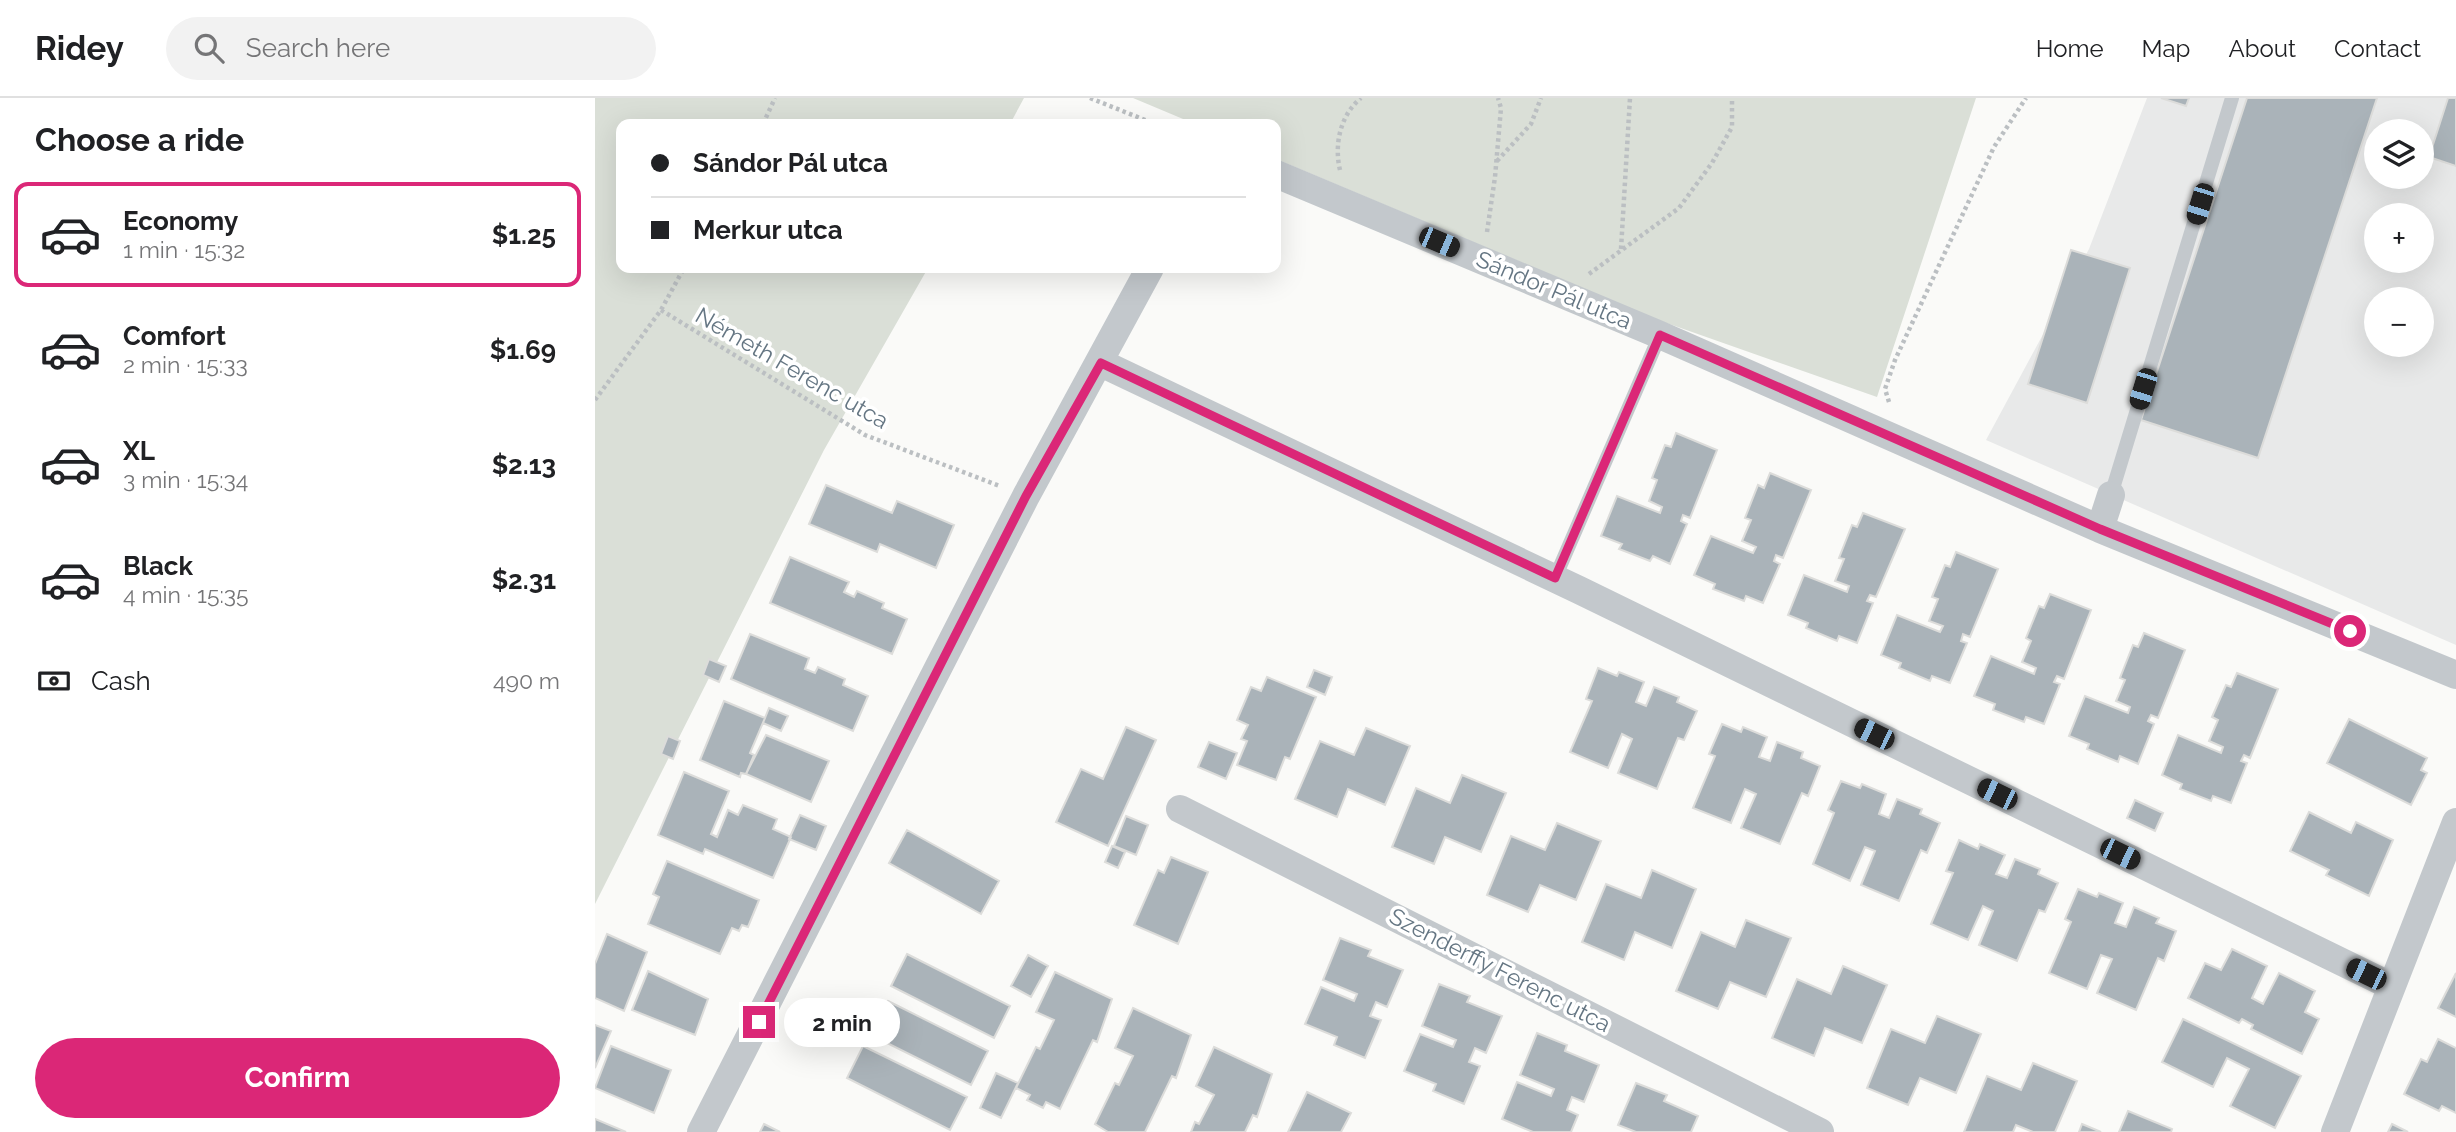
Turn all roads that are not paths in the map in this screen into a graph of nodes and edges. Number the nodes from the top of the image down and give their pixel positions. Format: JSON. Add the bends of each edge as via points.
{"nodes":[{"id":1,"x":2232,"y":98,"type":"edge"},
{"id":2,"x":1281,"y":176,"type":"edge"},
{"id":3,"x":1147,"y":273,"type":"edge"},
{"id":4,"x":1660,"y":335,"type":"junction"},
{"id":5,"x":1101,"y":363,"type":"junction"},
{"id":6,"x":2111,"y":495,"type":"joint"},
{"id":7,"x":2100,"y":529,"type":"junction"},
{"id":8,"x":1555,"y":578,"type":"junction"},
{"id":9,"x":2456,"y":675,"type":"edge"},
{"id":10,"x":1180,"y":808,"type":"dead end"},
{"id":11,"x":2456,"y":822,"type":"edge"},
{"id":12,"x":2391,"y":986,"type":"junction"},
{"id":13,"x":701,"y":1132,"type":"edge"},
{"id":14,"x":1820,"y":1132,"type":"edge"},
{"id":15,"x":2335,"y":1132,"type":"edge"}],
"edges":[{"from":1,"to":6,"type":"lane"},
{"from":2,"to":4,"type":"street","name":"Sándor Pál utca"},
{"from":3,"to":5,"type":"street"},
{"from":4,"to":7,"type":"street","name":"Sándor Pál utca"},
{"from":4,"to":8,"type":"lane"},
{"from":5,"to":8,"type":"street"},
{"from":5,"to":13,"type":"street","via":[[1026,496]]},
{"from":6,"to":7,"type":"street"},
{"from":7,"to":9,"type":"street","name":"Sándor Pál utca"},
{"from":8,"to":12,"type":"street"},
{"from":10,"to":14,"type":"street","name":"Szenderffy Ferenc utca"},
{"from":11,"to":12,"type":"street"},
{"from":12,"to":15,"type":"street"}]}
